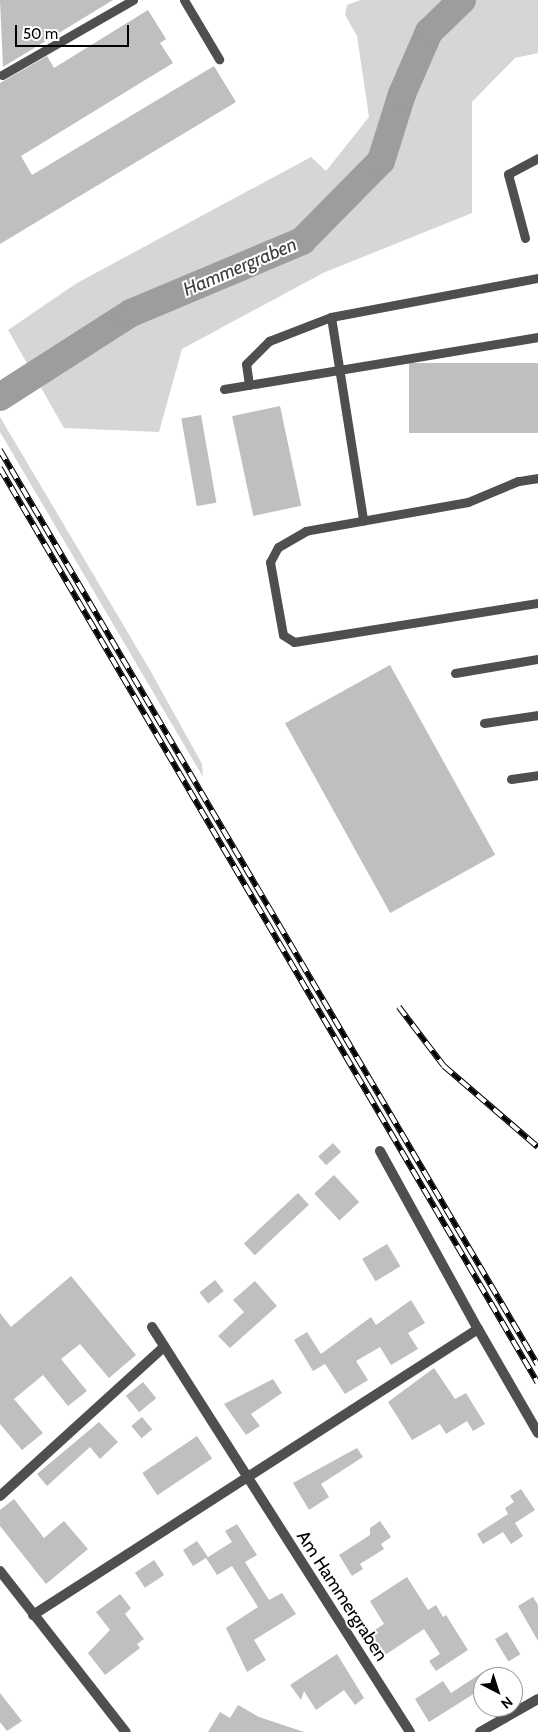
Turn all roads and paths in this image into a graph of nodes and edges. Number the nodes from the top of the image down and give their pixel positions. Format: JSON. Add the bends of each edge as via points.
{"nodes":[{"id":1,"x":133,"y":0,"type":"edge"},
{"id":2,"x":184,"y":0,"type":"edge"},
{"id":3,"x":219,"y":59,"type":"dead end"},
{"id":4,"x":2,"y":75,"type":"dead end"},
{"id":5,"x":538,"y":158,"type":"edge"},
{"id":6,"x":525,"y":238,"type":"dead end"},
{"id":7,"x":538,"y":278,"type":"edge"},
{"id":8,"x":331,"y":317,"type":"junction"},
{"id":9,"x":538,"y":337,"type":"edge"},
{"id":10,"x":340,"y":372,"type":"junction"},
{"id":11,"x":249,"y":385,"type":"junction"},
{"id":12,"x":224,"y":389,"type":"dead end"},
{"id":13,"x":538,"y":478,"type":"edge"},
{"id":14,"x":364,"y":520,"type":"junction"},
{"id":15,"x":538,"y":603,"type":"edge"},
{"id":16,"x":538,"y":659,"type":"edge"},
{"id":17,"x":455,"y":673,"type":"dead end"},
{"id":18,"x":538,"y":714,"type":"edge"},
{"id":19,"x":484,"y":724,"type":"dead end"},
{"id":20,"x":538,"y":775,"type":"edge"},
{"id":21,"x":511,"y":779,"type":"dead end"},
{"id":22,"x":380,"y":1151,"type":"dead end"},
{"id":23,"x":152,"y":1327,"type":"dead end"},
{"id":24,"x":478,"y":1329,"type":"junction"},
{"id":25,"x":164,"y":1347,"type":"junction"},
{"id":26,"x":538,"y":1433,"type":"edge"},
{"id":27,"x":247,"y":1477,"type":"junction"},
{"id":28,"x":0,"y":1496,"type":"edge"},
{"id":29,"x":0,"y":1571,"type":"edge"},
{"id":30,"x":33,"y":1616,"type":"junction"},
{"id":31,"x":538,"y":1698,"type":"edge"},
{"id":32,"x":121,"y":1729,"type":"edge"},
{"id":33,"x":410,"y":1732,"type":"edge"},
{"id":34,"x":480,"y":1732,"type":"edge"}],
"edges":[{"from":1,"to":4,"type":"lane"},
{"from":2,"to":3,"type":"lane"},
{"from":5,"to":6,"type":"lane","via":[[508,174]]},
{"from":7,"to":8,"type":"lane"},
{"from":8,"to":10,"type":"lane"},
{"from":8,"to":11,"type":"lane","via":[[269,341],[246,364]]},
{"from":9,"to":10,"type":"lane"},
{"from":10,"to":11,"type":"lane"},
{"from":10,"to":14,"type":"lane"},
{"from":11,"to":12,"type":"lane"},
{"from":13,"to":14,"type":"lane","via":[[518,481],[468,502]]},
{"from":14,"to":15,"type":"lane","via":[[306,531],[278,547],[270,562],[283,634],[294,642]]},
{"from":16,"to":17,"type":"lane"},
{"from":18,"to":19,"type":"lane"},
{"from":20,"to":21,"type":"lane"},
{"from":22,"to":24,"type":"street"},
{"from":23,"to":25,"type":"street","name":"Am Hammergraben"},
{"from":24,"to":26,"type":"street"},
{"from":24,"to":27,"type":"street"},
{"from":25,"to":27,"type":"street","name":"Am Hammergraben"},
{"from":25,"to":28,"type":"street"},
{"from":27,"to":30,"type":"street"},
{"from":27,"to":33,"type":"street","name":"Am Hammergraben"},
{"from":29,"to":30,"type":"street"},
{"from":30,"to":32,"type":"street"},
{"from":31,"to":34,"type":"street"}]}
